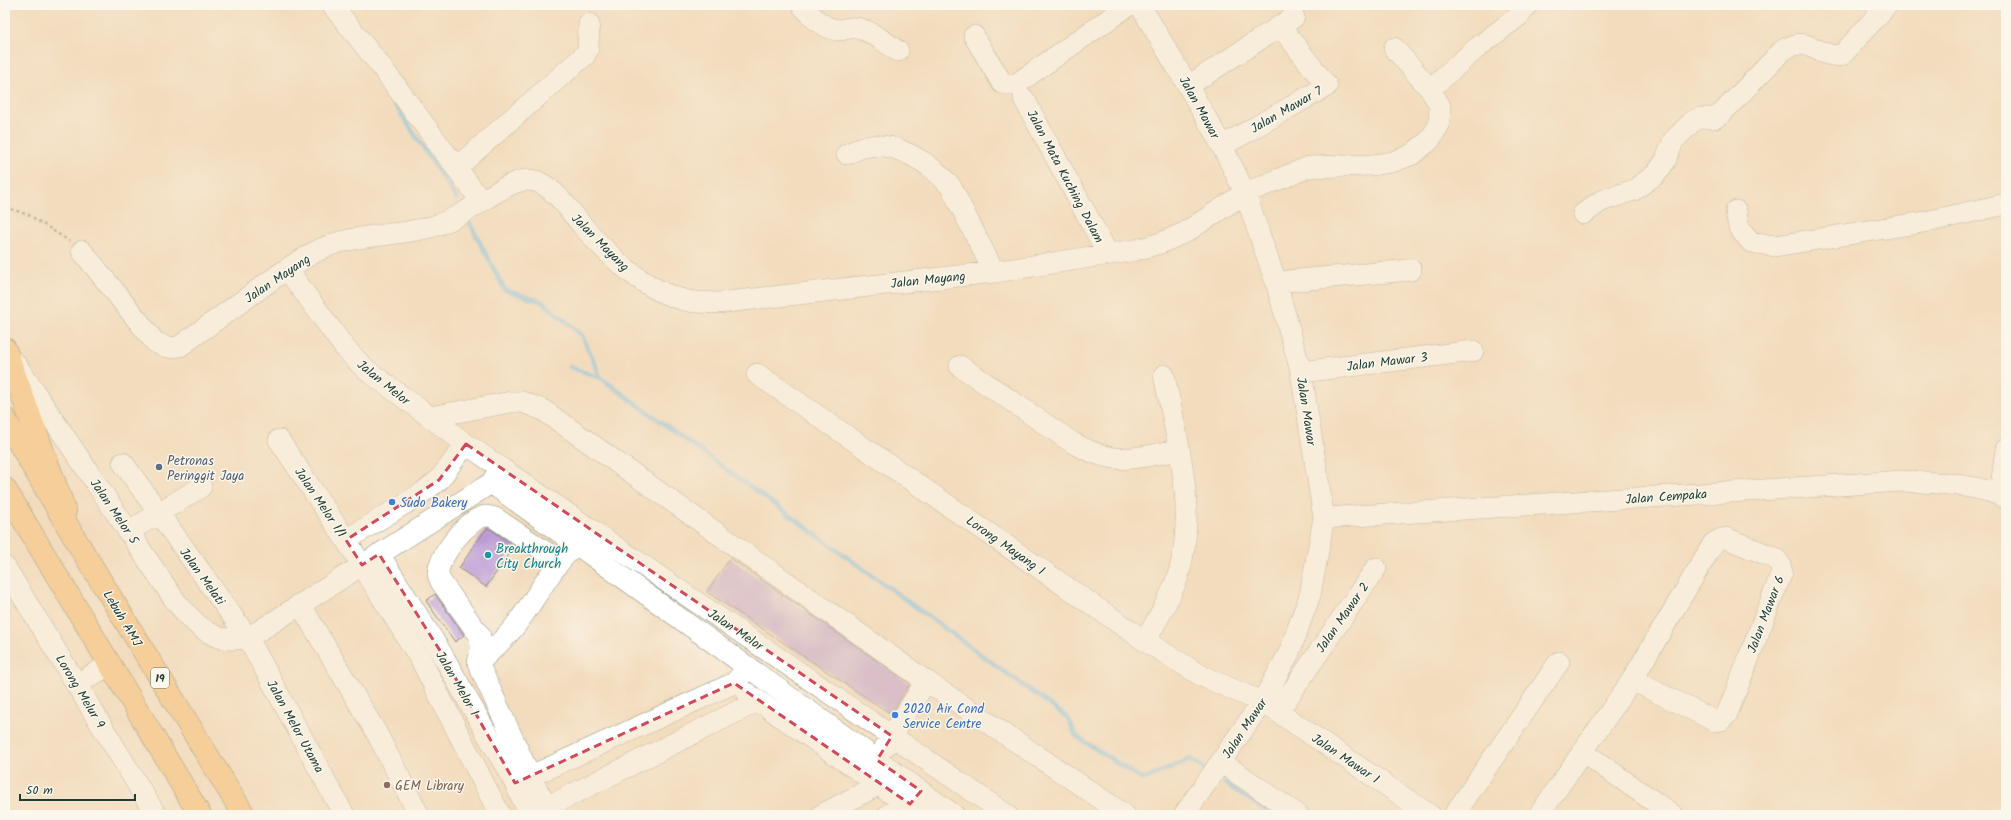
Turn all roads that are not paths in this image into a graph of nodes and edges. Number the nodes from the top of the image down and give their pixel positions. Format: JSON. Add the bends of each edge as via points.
{"nodes":[{"id":1,"x":332,"y":5,"type":"edge"},
{"id":2,"x":802,"y":5,"type":"edge"},
{"id":3,"x":1130,"y":5,"type":"edge"},
{"id":4,"x":1140,"y":5,"type":"edge"},
{"id":5,"x":1527,"y":5,"type":"edge"},
{"id":6,"x":1887,"y":5,"type":"edge"},
{"id":7,"x":589,"y":24,"type":"dead end"},
{"id":8,"x":974,"y":36,"type":"dead end"},
{"id":9,"x":1394,"y":48,"type":"dead end"},
{"id":10,"x":898,"y":51,"type":"dead end"},
{"id":11,"x":1188,"y":86,"type":"junction"},
{"id":12,"x":1430,"y":89,"type":"junction"},
{"id":13,"x":1024,"y":98,"type":"dead end"},
{"id":14,"x":1222,"y":146,"type":"junction"},
{"id":15,"x":847,"y":154,"type":"dead end"},
{"id":16,"x":456,"y":168,"type":"junction"},
{"id":17,"x":1245,"y":193,"type":"junction"},
{"id":18,"x":481,"y":202,"type":"junction"},
{"id":19,"x":2006,"y":204,"type":"edge"},
{"id":20,"x":1736,"y":211,"type":"dead end"},
{"id":21,"x":1583,"y":214,"type":"dead end"},
{"id":22,"x":82,"y":251,"type":"road end"},
{"id":23,"x":1108,"y":254,"type":"junction"},
{"id":24,"x":287,"y":270,"type":"junction"},
{"id":25,"x":1411,"y":270,"type":"dead end"},
{"id":26,"x":994,"y":272,"type":"junction"},
{"id":27,"x":1276,"y":282,"type":"junction"},
{"id":28,"x":5,"y":349,"type":"edge"},
{"id":29,"x":1473,"y":351,"type":"dead end"},
{"id":30,"x":960,"y":366,"type":"dead end"},
{"id":31,"x":1301,"y":372,"type":"junction"},
{"id":32,"x":757,"y":374,"type":"dead end"},
{"id":33,"x":1164,"y":374,"type":"dead end"},
{"id":34,"x":430,"y":417,"type":"junction"},
{"id":35,"x":5,"y":419,"type":"edge"},
{"id":36,"x":279,"y":440,"type":"dead end"},
{"id":37,"x":466,"y":444,"type":"junction"},
{"id":38,"x":2006,"y":449,"type":"edge"},
{"id":39,"x":1179,"y":450,"type":"junction"},
{"id":40,"x":123,"y":463,"type":"dead end"},
{"id":41,"x":496,"y":475,"type":"junction"},
{"id":42,"x":201,"y":486,"type":"dead end"},
{"id":43,"x":5,"y":489,"type":"edge"},
{"id":44,"x":2003,"y":496,"type":"edge"},
{"id":45,"x":5,"y":507,"type":"edge"},
{"id":46,"x":158,"y":514,"type":"junction"},
{"id":47,"x":436,"y":517,"type":"junction"},
{"id":48,"x":1324,"y":518,"type":"junction"},
{"id":49,"x":128,"y":532,"type":"junction"},
{"id":50,"x":346,"y":540,"type":"junction"},
{"id":51,"x":36,"y":542,"type":"junction"},
{"id":52,"x":77,"y":542,"type":"junction"},
{"id":53,"x":576,"y":544,"type":"junction"},
{"id":54,"x":448,"y":547,"type":"junction"},
{"id":55,"x":370,"y":560,"type":"junction"},
{"id":56,"x":559,"y":561,"type":"junction"},
{"id":57,"x":5,"y":567,"type":"edge"},
{"id":58,"x":1376,"y":568,"type":"dead end"},
{"id":59,"x":687,"y":596,"type":"junction"},
{"id":60,"x":300,"y":604,"type":"junction"},
{"id":61,"x":675,"y":614,"type":"junction"},
{"id":62,"x":248,"y":638,"type":"junction"},
{"id":63,"x":1145,"y":641,"type":"junction"},
{"id":64,"x":1290,"y":653,"type":"junction"},
{"id":65,"x":1559,"y":662,"type":"dead end"},
{"id":66,"x":478,"y":663,"type":"junction"},
{"id":67,"x":109,"y":665,"type":"junction"},
{"id":68,"x":1308,"y":666,"type":"junction"},
{"id":69,"x":749,"y":668,"type":"junction"},
{"id":70,"x":1632,"y":680,"type":"junction"},
{"id":71,"x":926,"y":681,"type":"junction"},
{"id":72,"x":734,"y":683,"type":"junction"},
{"id":73,"x":77,"y":684,"type":"junction"},
{"id":74,"x":758,"y":701,"type":"junction"},
{"id":75,"x":1270,"y":707,"type":"junction"},
{"id":76,"x":892,"y":736,"type":"junction"},
{"id":77,"x":1583,"y":752,"type":"junction"},
{"id":78,"x":877,"y":760,"type":"junction"},
{"id":79,"x":1221,"y":762,"type":"junction"},
{"id":80,"x":523,"y":780,"type":"junction"},
{"id":81,"x":880,"y":784,"type":"junction"},
{"id":82,"x":918,"y":803,"type":"edge"},
{"id":83,"x":543,"y":812,"type":"edge"},
{"id":84,"x":1543,"y":814,"type":"edge"},
{"id":85,"x":156,"y":815,"type":"edge"},
{"id":86,"x":200,"y":815,"type":"edge"},
{"id":87,"x":244,"y":815,"type":"edge"},
{"id":88,"x":344,"y":815,"type":"edge"},
{"id":89,"x":419,"y":815,"type":"edge"},
{"id":90,"x":500,"y":815,"type":"edge"},
{"id":91,"x":821,"y":815,"type":"edge"},
{"id":92,"x":888,"y":815,"type":"edge"},
{"id":93,"x":954,"y":815,"type":"edge"},
{"id":94,"x":1007,"y":815,"type":"edge"},
{"id":95,"x":1125,"y":815,"type":"edge"},
{"id":96,"x":1184,"y":815,"type":"edge"},
{"id":97,"x":1298,"y":815,"type":"edge"},
{"id":98,"x":1430,"y":815,"type":"edge"},
{"id":99,"x":1454,"y":815,"type":"edge"},
{"id":100,"x":1673,"y":815,"type":"edge"}],
"edges":[{"from":1,"to":16,"type":"street"},
{"from":2,"to":10,"type":"street","via":[[825,27],[840,30],[855,28],[870,32]]},
{"from":3,"to":8,"type":"street","via":[[1015,85],[1002,83]]},
{"from":4,"to":11,"type":"street","name":"Jalan Mawar"},
{"from":5,"to":12,"type":"street","via":[[1520,15]]},
{"from":6,"to":21,"type":"street","via":[[1842,55],[1825,54],[1800,42],[1782,51],[1721,114],[1715,118],[1700,118],[1693,121],[1679,133],[1656,174],[1634,190],[1601,201]]},
{"from":7,"to":16,"type":"street","via":[[588,49],[585,55]]},
{"from":9,"to":12,"type":"street","name":"Jalan Mayang"},
{"from":11,"to":14,"type":"street","name":"Jalan Mawar"},
{"from":11,"to":14,"type":"street","name":"Jalan Mawar 7","via":[[1287,21],[1327,86]]},
{"from":12,"to":17,"type":"street","name":"Jalan Mayang","via":[[1440,106],[1439,125],[1429,141],[1411,155],[1373,165],[1309,167]]},
{"from":13,"to":23,"type":"street","name":"Jalan Mata Kuching Dalam"},
{"from":14,"to":17,"type":"street","name":"Jalan Mawar"},
{"from":15,"to":26,"type":"street","via":[[864,147],[883,146],[904,153],[942,176],[951,187]]},
{"from":16,"to":18,"type":"street"},
{"from":17,"to":23,"type":"street","name":"Jalan Mayang","via":[[1186,232],[1161,243]]},
{"from":17,"to":27,"type":"street","name":"Jalan Mawar"},
{"from":18,"to":24,"type":"street","name":"Jalan Mayang","via":[[436,226],[341,242],[308,256]]},
{"from":18,"to":26,"type":"street","name":"Jalan Mayang","via":[[520,180],[544,184],[614,258],[636,276],[661,292],[689,301],[718,303]]},
{"from":19,"to":20,"type":"street","via":[[1930,221],[1775,246],[1751,242],[1739,228]]},
{"from":22,"to":24,"type":"street","name":"Jalan Mayang","via":[[155,342],[173,348],[180,346]]},
{"from":23,"to":26,"type":"street","name":"Jalan Mayang"},
{"from":24,"to":34,"type":"street","name":"Jalan Melor","via":[[345,348],[364,368]]},
{"from":25,"to":27,"type":"street"},
{"from":27,"to":31,"type":"street","name":"Jalan Mawar"},
{"from":28,"to":49,"type":"street","name":"Jalan Melor 5"},
{"from":28,"to":52,"type":"main road"},
{"from":29,"to":31,"type":"street","name":"Jalan Mawar 3"},
{"from":30,"to":39,"type":"street","via":[[1073,443],[1091,452],[1109,458],[1125,458]]},
{"from":31,"to":48,"type":"street","name":"Jalan Mawar"},
{"from":32,"to":63,"type":"street","name":"Lorong Mayang 1"},
{"from":33,"to":39,"type":"street"},
{"from":34,"to":37,"type":"street","name":"Jalan Melor"},
{"from":34,"to":71,"type":"street","via":[[511,402],[522,402],[539,408]]},
{"from":35,"to":52,"type":"main road","name":"Lebuh AMJ","number":"19"},
{"from":36,"to":50,"type":"street","name":"Jalan Melor 1/1"},
{"from":37,"to":41,"type":"street","name":"Jalan Melor"},
{"from":37,"to":50,"type":"street","via":[[440,480]]},
{"from":38,"to":44,"type":"street"},
{"from":39,"to":63,"type":"street","via":[[1185,500],[1184,541],[1178,576],[1163,610]]},
{"from":40,"to":46,"type":"street","name":"Jalan Melati"},
{"from":41,"to":47,"type":"street"},
{"from":41,"to":53,"type":"street","name":"Jalan Melor"},
{"from":41,"to":59,"type":"street","name":"Jalan Melor"},
{"from":42,"to":46,"type":"street"},
{"from":43,"to":51,"type":"main road"},
{"from":44,"to":48,"type":"street","name":"Jalan Cempaka","via":[[1937,483],[1902,481]]},
{"from":45,"to":51,"type":"main road"},
{"from":46,"to":49,"type":"street"},
{"from":46,"to":62,"type":"street","name":"Jalan Melati"},
{"from":47,"to":54,"type":"street"},
{"from":47,"to":55,"type":"street"},
{"from":48,"to":64,"type":"street","name":"Jalan Mawar","via":[[1310,595]]},
{"from":49,"to":62,"type":"street","name":"Jalan Melor 5","via":[[190,619],[209,633],[228,639]]},
{"from":50,"to":55,"type":"street","name":"Jalan Melor 1/1"},
{"from":51,"to":67,"type":"main road"},
{"from":52,"to":87,"type":"main road","name":"Lebuh AMJ","number":"19"},
{"from":53,"to":56,"type":"street"},
{"from":53,"to":61,"type":"street","name":"Jalan Melor"},
{"from":54,"to":56,"type":"street","via":[[469,525],[487,516],[495,518]]},
{"from":54,"to":66,"type":"street","via":[[438,573],[441,582],[480,636]]},
{"from":55,"to":60,"type":"street"},
{"from":55,"to":80,"type":"street","name":"Jalan Melor 1","via":[[439,650]]},
{"from":55,"to":90,"type":"street"},
{"from":56,"to":66,"type":"street","via":[[516,625],[502,642]]},
{"from":57,"to":73,"type":"street","name":"Lorong Melur 9"},
{"from":58,"to":68,"type":"street","name":"Jalan Mawar 2"},
{"from":59,"to":61,"type":"street"},
{"from":59,"to":76,"type":"street","name":"Jalan Melor"},
{"from":60,"to":62,"type":"street"},
{"from":60,"to":89,"type":"street","via":[[376,732]]},
{"from":61,"to":69,"type":"street","name":"Jalan Melor"},
{"from":62,"to":88,"type":"street","name":"Jalan Melor Utama"},
{"from":63,"to":75,"type":"street","name":"Lorong Mayang 1","via":[[1202,676]]},
{"from":64,"to":68,"type":"street","name":"Jalan Mawar 2"},
{"from":64,"to":75,"type":"street","name":"Jalan Mawar"},
{"from":65,"to":99,"type":"street"},
{"from":66,"to":80,"type":"street"},
{"from":67,"to":73,"type":"street"},
{"from":67,"to":86,"type":"main road"},
{"from":68,"to":75,"type":"street","name":"Jalan Mawar 2"},
{"from":69,"to":72,"type":"street"},
{"from":69,"to":78,"type":"street","name":"Jalan Melor"},
{"from":70,"to":70,"type":"street","name":"Jalan Mawar 6","via":[[1713,544],[1726,538],[1775,558],[1780,564],[1782,572],[1727,714],[1721,720],[1715,721]]},
{"from":70,"to":77,"type":"street","name":"Jalan Mawar 6"},
{"from":71,"to":76,"type":"street"},
{"from":71,"to":95,"type":"street"},
{"from":72,"to":74,"type":"street"},
{"from":72,"to":80,"type":"street"},
{"from":73,"to":85,"type":"street","name":"Lorong Melur 9"},
{"from":74,"to":81,"type":"street"},
{"from":74,"to":83,"type":"street"},
{"from":75,"to":79,"type":"street","name":"Jalan Mawar"},
{"from":75,"to":98,"type":"street","name":"Jalan Mawar 1"},
{"from":76,"to":78,"type":"street"},
{"from":76,"to":94,"type":"street","name":"Jalan Melor"},
{"from":77,"to":84,"type":"street","name":"Jalan Mawar 6"},
{"from":77,"to":100,"type":"street"},
{"from":78,"to":82,"type":"street","name":"Jalan Melor"},
{"from":79,"to":96,"type":"street","name":"Jalan Mawar"},
{"from":79,"to":97,"type":"street"},
{"from":80,"to":83,"type":"street"},
{"from":81,"to":82,"type":"street"},
{"from":81,"to":91,"type":"street"},
{"from":82,"to":92,"type":"street"},
{"from":82,"to":93,"type":"street","name":"Jalan Melor"}]}
